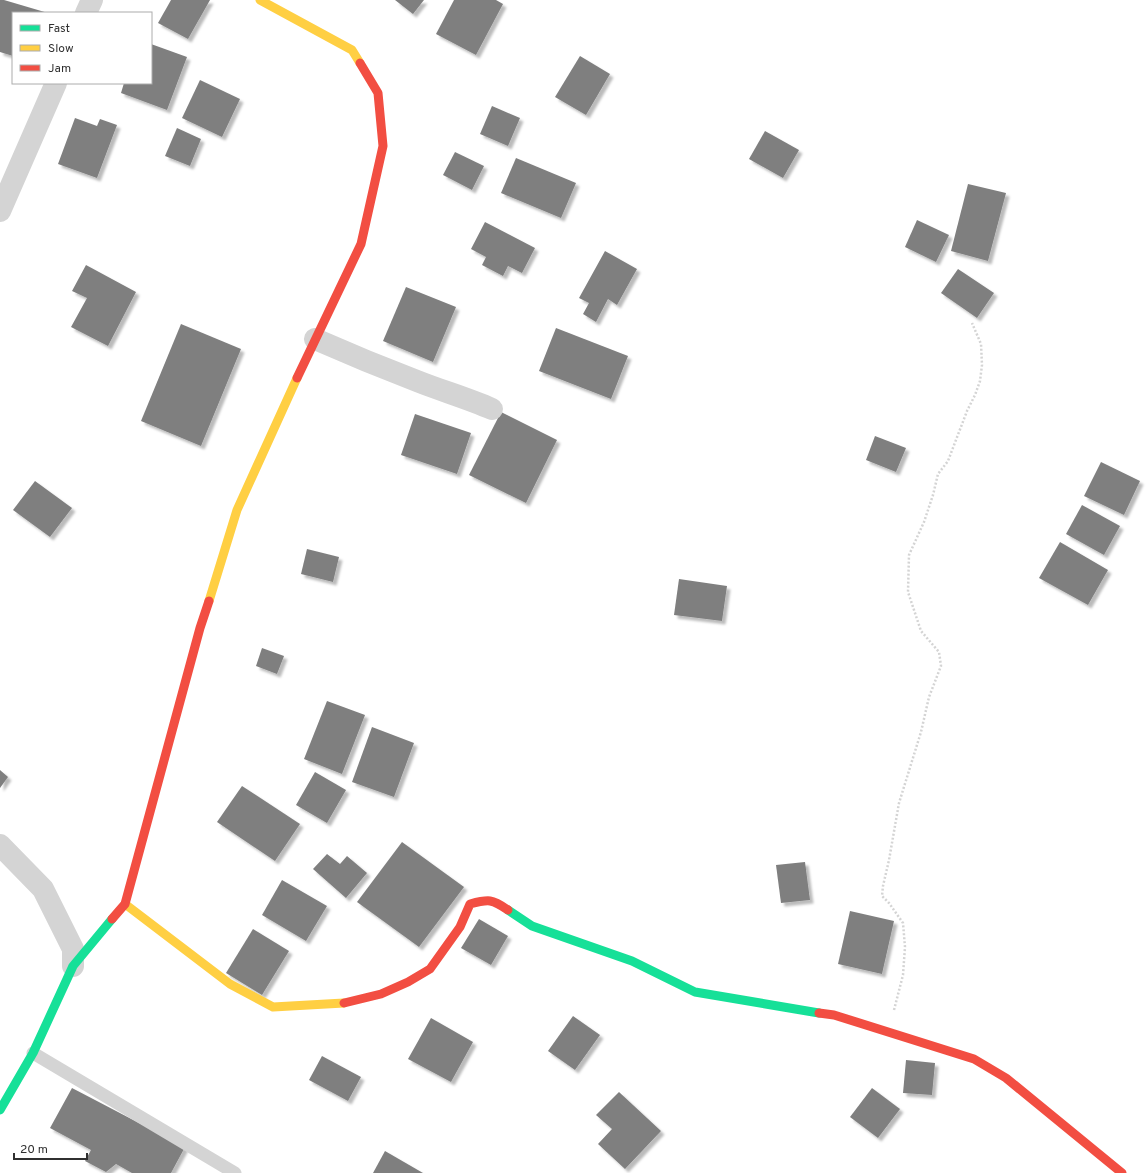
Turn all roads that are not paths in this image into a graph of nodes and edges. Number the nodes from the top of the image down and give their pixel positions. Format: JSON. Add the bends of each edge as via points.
{"nodes":[{"id":1,"x":92,"y":0,"type":"edge"},
{"id":2,"x":260,"y":0,"type":"edge"},
{"id":3,"x":86,"y":12,"type":"edge"},
{"id":4,"x":56,"y":84,"type":"edge"},
{"id":5,"x":0,"y":211,"type":"edge"},
{"id":6,"x":315,"y":339,"type":"junction"},
{"id":7,"x":492,"y":409,"type":"dead end"},
{"id":8,"x":0,"y":845,"type":"edge"},
{"id":9,"x":124,"y":904,"type":"junction"},
{"id":10,"x":73,"y":966,"type":"junction"},
{"id":11,"x":33,"y":1053,"type":"junction"},
{"id":12,"x":7,"y":1083,"type":"edge"},
{"id":13,"x":0,"y":1110,"type":"edge"},
{"id":14,"x":235,"y":1173,"type":"edge"},
{"id":15,"x":1122,"y":1173,"type":"edge"}],
"edges":[{"from":1,"to":3,"type":"street"},
{"from":2,"to":6,"type":"street","via":[[352,50],[378,93],[383,146],[361,244]]},
{"from":4,"to":5,"type":"street"},
{"from":6,"to":7,"type":"street","via":[[365,361]]},
{"from":6,"to":9,"type":"street","via":[[236,510],[200,628]]},
{"from":8,"to":10,"type":"street","via":[[44,889],[73,949]]},
{"from":9,"to":10,"type":"street"},
{"from":9,"to":15,"type":"street","via":[[230,984],[272,1007],[340,1004],[382,994],[408,982],[430,969],[460,927],[470,904],[485,900],[496,902],[532,926],[632,961],[695,992],[834,1016],[974,1059],[1006,1078]]},
{"from":10,"to":11,"type":"street"},
{"from":11,"to":12,"type":"street"},
{"from":11,"to":14,"type":"lane"},
{"from":12,"to":13,"type":"street"}]}
